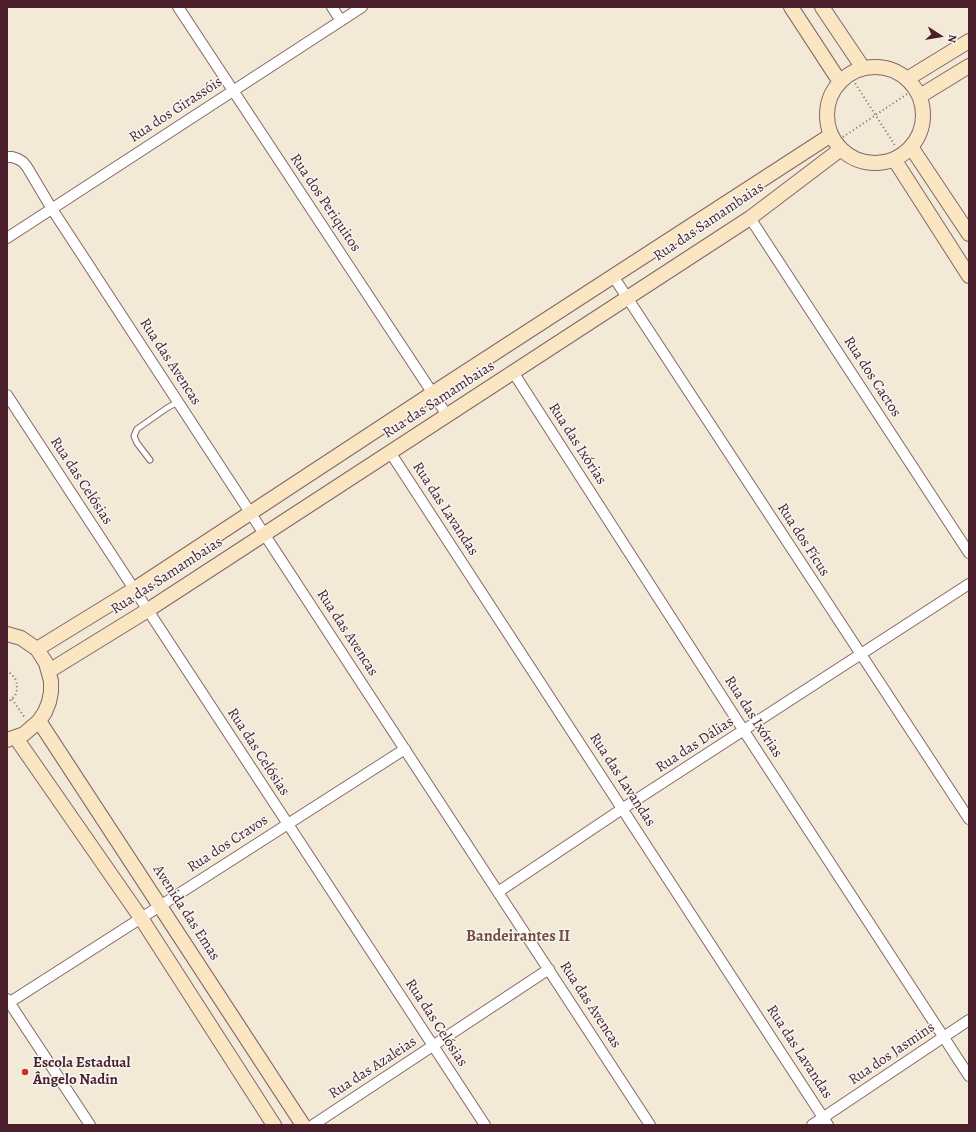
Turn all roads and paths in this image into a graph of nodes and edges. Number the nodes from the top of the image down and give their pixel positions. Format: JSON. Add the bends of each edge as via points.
{"nodes":[{"id":1,"x":178,"y":7,"type":"edge"},
{"id":2,"x":332,"y":7,"type":"edge"},
{"id":3,"x":362,"y":7,"type":"edge"},
{"id":4,"x":791,"y":7,"type":"edge"},
{"id":5,"x":822,"y":7,"type":"edge"},
{"id":6,"x":341,"y":21,"type":"junction"},
{"id":7,"x":969,"y":41,"type":"edge"},
{"id":8,"x":969,"y":66,"type":"edge"},
{"id":9,"x":862,"y":68,"type":"junction"},
{"id":10,"x":844,"y":78,"type":"junction"},
{"id":11,"x":914,"y":88,"type":"junction"},
{"id":12,"x":233,"y":91,"type":"junction"},
{"id":13,"x":876,"y":115,"type":"junction"},
{"id":14,"x":836,"y":142,"type":"junction"},
{"id":15,"x":902,"y":154,"type":"junction"},
{"id":16,"x":7,"y":157,"type":"edge"},
{"id":17,"x":52,"y":209,"type":"junction"},
{"id":18,"x":750,"y":218,"type":"junction"},
{"id":19,"x":969,"y":234,"type":"edge"},
{"id":20,"x":7,"y":238,"type":"edge"},
{"id":21,"x":613,"y":276,"type":"junction"},
{"id":22,"x":969,"y":276,"type":"edge"},
{"id":23,"x":627,"y":298,"type":"junction"},
{"id":24,"x":513,"y":372,"type":"junction"},
{"id":25,"x":433,"y":393,"type":"junction"},
{"id":26,"x":7,"y":395,"type":"edge"},
{"id":27,"x":178,"y":402,"type":"junction"},
{"id":28,"x":447,"y":415,"type":"junction"},
{"id":29,"x":390,"y":452,"type":"junction"},
{"id":30,"x":150,"y":460,"type":"dead end"},
{"id":31,"x":251,"y":512,"type":"junction"},
{"id":32,"x":264,"y":534,"type":"junction"},
{"id":33,"x":969,"y":553,"type":"edge"},
{"id":34,"x":969,"y":584,"type":"edge"},
{"id":35,"x":133,"y":590,"type":"junction"},
{"id":36,"x":148,"y":610,"type":"junction"},
{"id":37,"x":7,"y":634,"type":"edge"},
{"id":38,"x":37,"y":649,"type":"junction"},
{"id":39,"x":860,"y":654,"type":"junction"},
{"id":40,"x":7,"y":670,"type":"edge"},
{"id":41,"x":49,"y":671,"type":"junction"},
{"id":42,"x":7,"y":703,"type":"edge"},
{"id":43,"x":39,"y":721,"type":"junction"},
{"id":44,"x":744,"y":731,"type":"junction"},
{"id":45,"x":11,"y":739,"type":"edge"},
{"id":46,"x":405,"y":749,"type":"junction"},
{"id":47,"x":622,"y":809,"type":"junction"},
{"id":48,"x":969,"y":819,"type":"edge"},
{"id":49,"x":288,"y":824,"type":"junction"},
{"id":50,"x":498,"y":892,"type":"junction"},
{"id":51,"x":161,"y":905,"type":"junction"},
{"id":52,"x":141,"y":918,"type":"junction"},
{"id":53,"x":549,"y":969,"type":"junction"},
{"id":54,"x":8,"y":1002,"type":"edge"},
{"id":55,"x":969,"y":1020,"type":"edge"},
{"id":56,"x":944,"y":1037,"type":"junction"},
{"id":57,"x":433,"y":1046,"type":"junction"},
{"id":58,"x":969,"y":1076,"type":"edge"},
{"id":59,"x":826,"y":1121,"type":"edge"},
{"id":60,"x":90,"y":1125,"type":"edge"},
{"id":61,"x":274,"y":1125,"type":"edge"},
{"id":62,"x":303,"y":1125,"type":"edge"},
{"id":63,"x":313,"y":1125,"type":"edge"},
{"id":64,"x":485,"y":1125,"type":"edge"},
{"id":65,"x":650,"y":1125,"type":"edge"},
{"id":66,"x":812,"y":1125,"type":"edge"}],
"edges":[{"from":1,"to":12,"type":"street","name":"Rua dos Periquitos"},
{"from":2,"to":6,"type":"street"},
{"from":3,"to":6,"type":"street","name":"Rua dos Girassóis"},
{"from":4,"to":10,"type":"street"},
{"from":5,"to":9,"type":"street"},
{"from":6,"to":12,"type":"street","name":"Rua dos Girassóis"},
{"from":7,"to":11,"type":"street"},
{"from":8,"to":11,"type":"street"},
{"from":9,"to":10,"type":"street"},
{"from":9,"to":11,"type":"street","via":[[874,66],[897,72]]},
{"from":10,"to":13,"type":"path"},
{"from":10,"to":14,"type":"street","via":[[833,91],[827,113],[828,124]]},
{"from":11,"to":13,"type":"path"},
{"from":11,"to":15,"type":"street","via":[[923,110],[922,123],[918,136]]},
{"from":12,"to":17,"type":"street","name":"Rua dos Girassóis"},
{"from":12,"to":25,"type":"street","name":"Rua dos Periquitos"},
{"from":13,"to":14,"type":"path"},
{"from":13,"to":15,"type":"path"},
{"from":14,"to":15,"type":"street","via":[[853,158],[866,162],[880,163]]},
{"from":14,"to":18,"type":"street","name":"Rua das Samambaias"},
{"from":14,"to":21,"type":"street","name":"Rua das Samambaias"},
{"from":15,"to":19,"type":"street"},
{"from":15,"to":22,"type":"street"},
{"from":16,"to":17,"type":"street","name":"Rua das Avencas","via":[[23,162]]},
{"from":17,"to":20,"type":"street","name":"Rua dos Girassóis"},
{"from":17,"to":27,"type":"street","name":"Rua das Avencas"},
{"from":18,"to":23,"type":"street","name":"Rua das Samambaias"},
{"from":18,"to":33,"type":"street","name":"Rua dos Cactos"},
{"from":21,"to":23,"type":"street","name":"Rua dos Fícus"},
{"from":21,"to":25,"type":"street","name":"Rua das Samambaias"},
{"from":23,"to":24,"type":"street","name":"Rua das Samambaias"},
{"from":23,"to":39,"type":"street","name":"Rua dos Fícus"},
{"from":24,"to":28,"type":"street","name":"Rua das Samambaias"},
{"from":24,"to":44,"type":"street","name":"Rua das Ixórias"},
{"from":25,"to":28,"type":"street","name":"Rua dos Periquitos"},
{"from":25,"to":31,"type":"street","name":"Rua das Samambaias"},
{"from":26,"to":35,"type":"street","name":"Rua das Celósias"},
{"from":27,"to":30,"type":"lane","via":[[136,429],[134,436],[137,443]]},
{"from":27,"to":31,"type":"street","name":"Rua das Avencas"},
{"from":28,"to":29,"type":"street","name":"Rua das Samambaias"},
{"from":29,"to":32,"type":"street","name":"Rua das Samambaias"},
{"from":29,"to":47,"type":"street","name":"Rua das Lavandas"},
{"from":31,"to":32,"type":"street","name":"Rua das Avencas"},
{"from":31,"to":35,"type":"street","name":"Rua das Samambaias"},
{"from":32,"to":36,"type":"street","name":"Rua das Samambaias"},
{"from":32,"to":46,"type":"street","name":"Rua das Avencas"},
{"from":34,"to":39,"type":"street","name":"Rua das Dálias"},
{"from":35,"to":36,"type":"street","name":"Rua das Celósias"},
{"from":35,"to":38,"type":"street","name":"Rua das Samambaias"},
{"from":36,"to":41,"type":"street","name":"Rua das Samambaias"},
{"from":36,"to":49,"type":"street","name":"Rua das Celósias"},
{"from":37,"to":38,"type":"street","via":[[21,638]]},
{"from":38,"to":41,"type":"street"},
{"from":39,"to":44,"type":"street","name":"Rua das Dálias"},
{"from":39,"to":48,"type":"street","name":"Rua dos Fícus"},
{"from":40,"to":42,"type":"path","via":[[15,678],[17,690],[15,696]]},
{"from":41,"to":43,"type":"street","via":[[49,702]]},
{"from":43,"to":45,"type":"street","via":[[32,729]]},
{"from":43,"to":51,"type":"street","name":"Avenida das Emas"},
{"from":44,"to":47,"type":"street","name":"Rua das Dálias"},
{"from":44,"to":56,"type":"street","name":"Rua das Ixórias"},
{"from":45,"to":52,"type":"street"},
{"from":46,"to":49,"type":"street","name":"Rua dos Cravos"},
{"from":46,"to":50,"type":"street","name":"Rua das Avencas"},
{"from":47,"to":50,"type":"street","name":"Rua das Dálias"},
{"from":47,"to":59,"type":"street","name":"Rua das Lavandas"},
{"from":49,"to":51,"type":"street","name":"Rua dos Cravos"},
{"from":49,"to":57,"type":"street","name":"Rua das Celósias"},
{"from":50,"to":53,"type":"street","name":"Rua das Avencas"},
{"from":51,"to":52,"type":"street","name":"Rua dos Cravos"},
{"from":51,"to":62,"type":"street","name":"Avenida das Emas"},
{"from":52,"to":54,"type":"street","name":"Rua dos Cravos"},
{"from":52,"to":61,"type":"street"},
{"from":53,"to":57,"type":"street","name":"Rua das Azaleias"},
{"from":53,"to":65,"type":"street","name":"Rua das Avencas"},
{"from":54,"to":60,"type":"street"},
{"from":55,"to":56,"type":"street","name":"Rua dos Jasmins"},
{"from":56,"to":58,"type":"street","name":"Rua das Ixórias"},
{"from":56,"to":59,"type":"street","name":"Rua dos Jasmins"},
{"from":57,"to":63,"type":"street","name":"Rua das Azaleias"},
{"from":57,"to":64,"type":"street","name":"Rua das Celósias"},
{"from":59,"to":66,"type":"street","name":"Rua dos Jasmins"}]}
